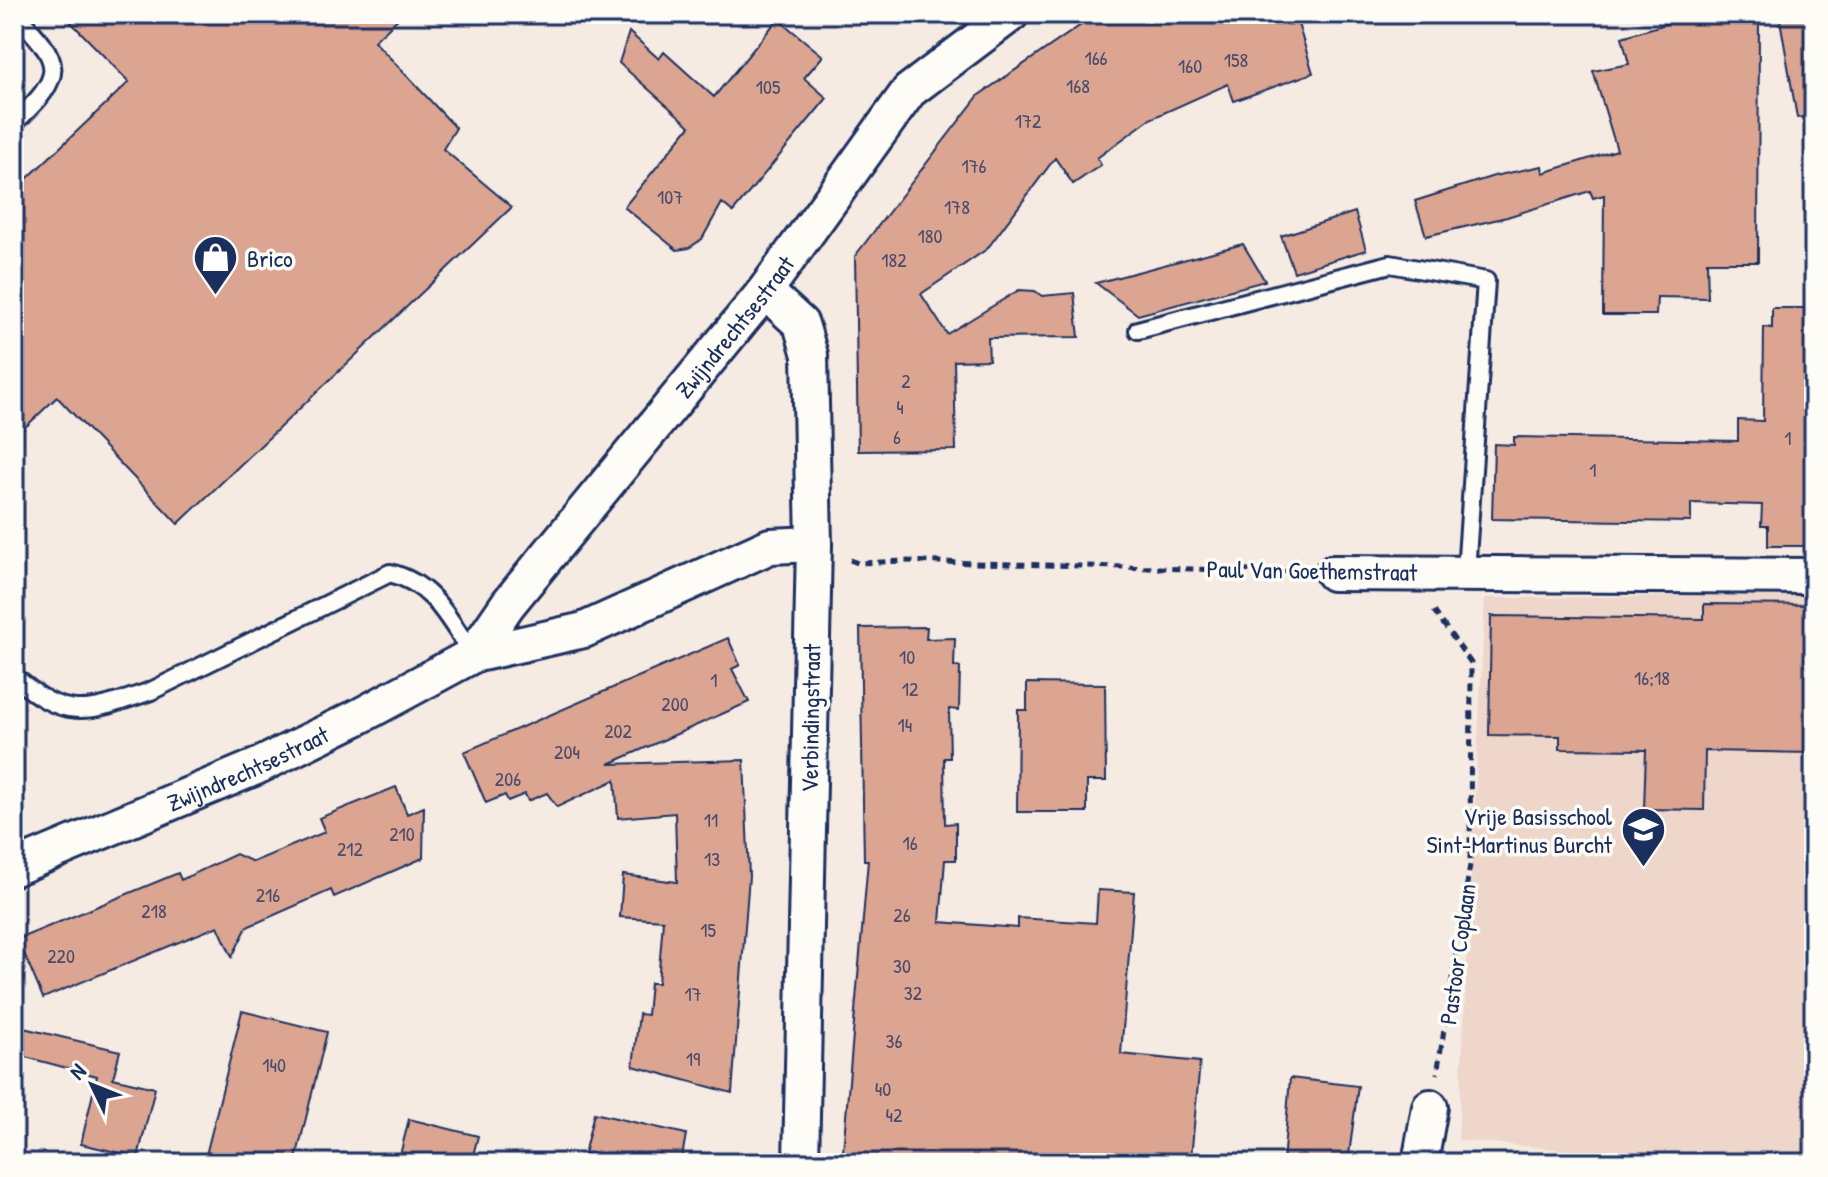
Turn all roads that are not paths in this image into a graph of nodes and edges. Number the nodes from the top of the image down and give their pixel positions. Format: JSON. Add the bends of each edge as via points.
{"nodes":[{"id":1,"x":15,"y":14,"type":"edge"},
{"id":2,"x":1011,"y":14,"type":"edge"},
{"id":3,"x":14,"y":123,"type":"edge"},
{"id":4,"x":765,"y":291,"type":"junction"},
{"id":5,"x":1138,"y":330,"type":"dead end"},
{"id":6,"x":814,"y":544,"type":"junction"},
{"id":7,"x":1466,"y":572,"type":"junction"},
{"id":8,"x":1333,"y":573,"type":"road end"},
{"id":9,"x":1814,"y":576,"type":"edge"},
{"id":10,"x":473,"y":655,"type":"junction"},
{"id":11,"x":14,"y":676,"type":"edge"},
{"id":12,"x":14,"y":868,"type":"edge"},
{"id":13,"x":1430,"y":1107,"type":"road end"},
{"id":14,"x":801,"y":1163,"type":"edge"},
{"id":15,"x":1420,"y":1163,"type":"edge"}],
"edges":[{"from":1,"to":3,"type":"lane","via":[[47,46],[53,62],[50,81],[38,101]]},
{"from":2,"to":4,"type":"street","name":"Zwijndrechtsestraat","via":[[909,91]]},
{"from":4,"to":6,"type":"street","name":"Verbindingstraat","via":[[801,324],[810,355]]},
{"from":4,"to":10,"type":"street","name":"Zwijndrechtsestraat","via":[[508,604]]},
{"from":5,"to":7,"type":"lane","via":[[1390,264],[1486,281]]},
{"from":6,"to":10,"type":"street","name":"Zwijndrechtsestraat","via":[[770,546],[584,630]]},
{"from":6,"to":14,"type":"street","name":"Verbindingstraat"},
{"from":7,"to":8,"type":"street","name":"Paul Van Goethemstraat"},
{"from":7,"to":9,"type":"street","name":"Paul Van Goethemstraat"},
{"from":10,"to":11,"type":"lane","via":[[432,595],[412,579],[390,573],[151,691],[91,710],[62,709]]},
{"from":10,"to":12,"type":"street","name":"Zwijndrechtsestraat","via":[[256,767]]},
{"from":13,"to":15,"type":"street"}]}
